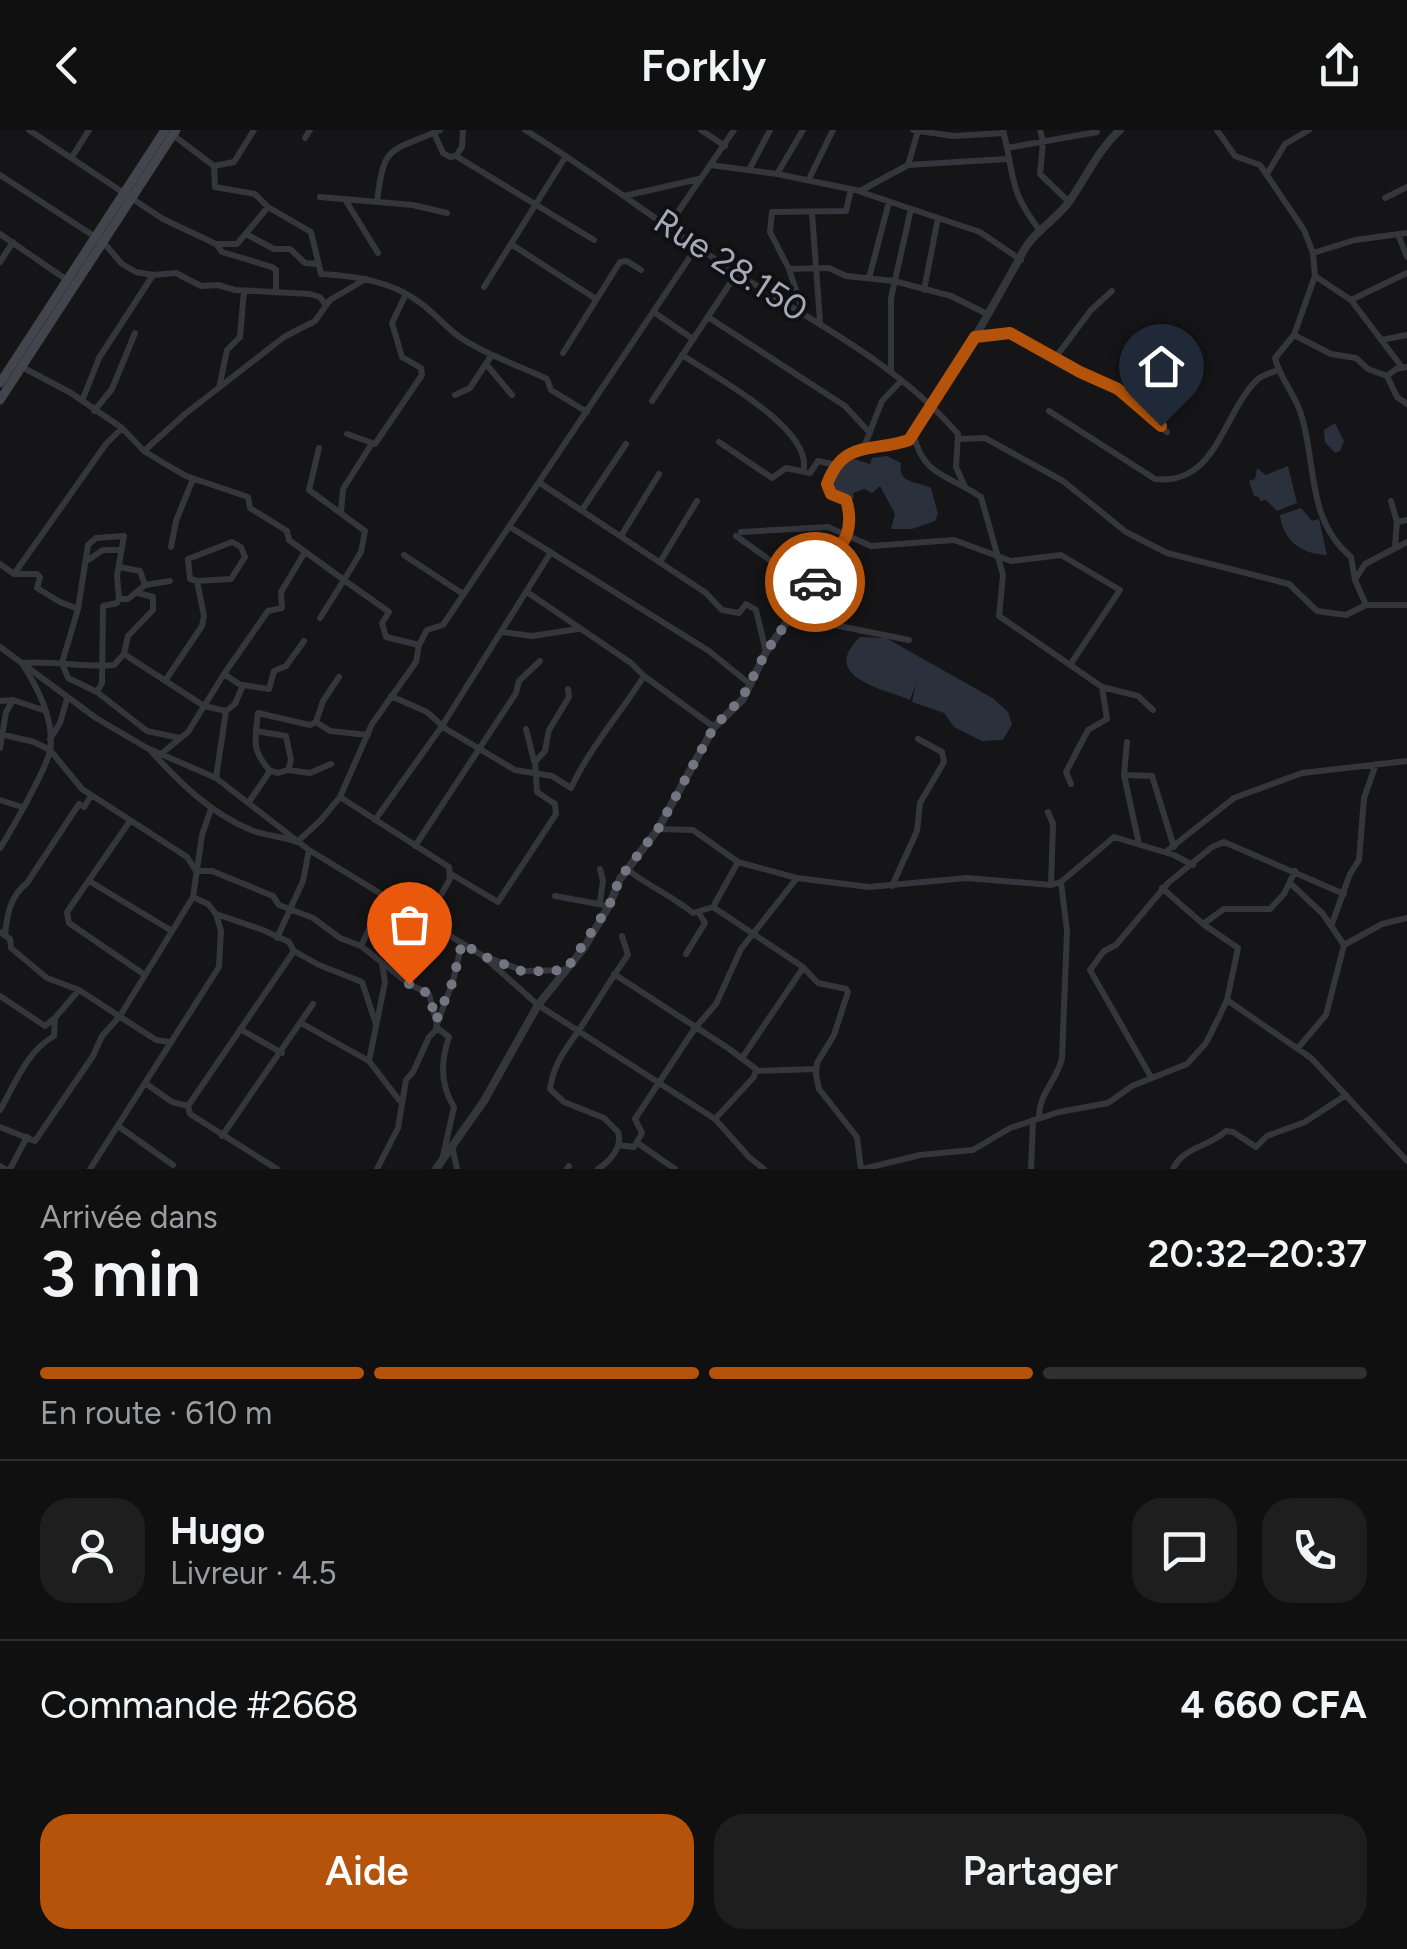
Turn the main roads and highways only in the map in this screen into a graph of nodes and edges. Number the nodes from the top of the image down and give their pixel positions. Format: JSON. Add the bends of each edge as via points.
{"nodes":[{"id":1,"x":171,"y":132,"type":"edge"},
{"id":2,"x":99,"y":240,"type":"junction"},
{"id":3,"x":0,"y":383,"type":"edge"},
{"id":4,"x":0,"y":400,"type":"edge"}],
"edges":[{"from":1,"to":2,"type":"main road"},
{"from":2,"to":3,"type":"main road"},
{"from":2,"to":4,"type":"main road"}]}
